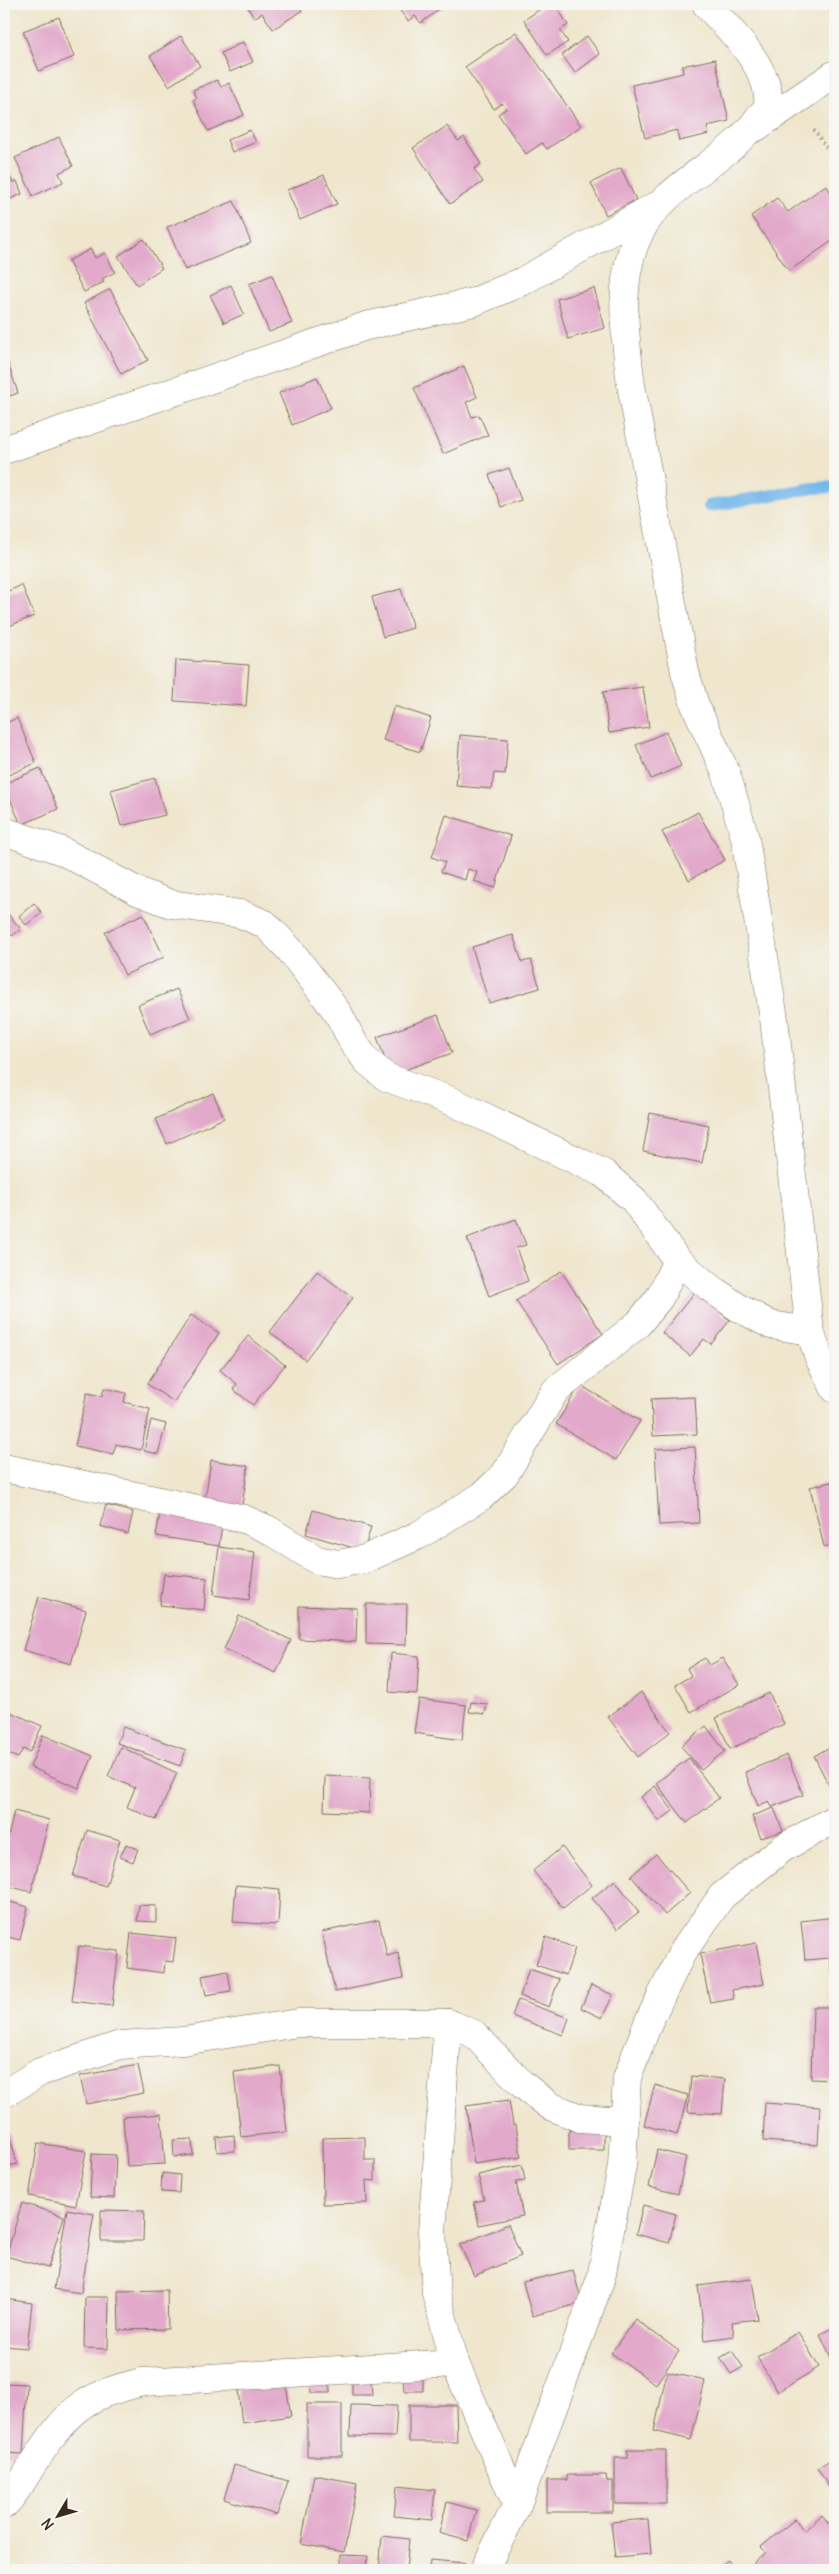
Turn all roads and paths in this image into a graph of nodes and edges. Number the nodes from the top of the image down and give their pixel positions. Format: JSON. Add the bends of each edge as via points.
{"nodes":[{"id":1,"x":706,"y":4,"type":"edge"},
{"id":2,"x":835,"y":74,"type":"edge"},
{"id":3,"x":748,"y":134,"type":"junction"},
{"id":4,"x":661,"y":203,"type":"junction"},
{"id":5,"x":4,"y":450,"type":"edge"},
{"id":6,"x":4,"y":831,"type":"edge"},
{"id":7,"x":677,"y":1260,"type":"junction"},
{"id":8,"x":810,"y":1331,"type":"junction"},
{"id":9,"x":835,"y":1389,"type":"edge"},
{"id":10,"x":4,"y":1468,"type":"edge"},
{"id":11,"x":835,"y":1819,"type":"edge"},
{"id":12,"x":448,"y":2023,"type":"junction"},
{"id":13,"x":4,"y":2094,"type":"edge"},
{"id":14,"x":625,"y":2121,"type":"junction"},
{"id":15,"x":455,"y":2362,"type":"junction"},
{"id":16,"x":4,"y":2505,"type":"edge"},
{"id":17,"x":517,"y":2506,"type":"junction"},
{"id":18,"x":484,"y":2570,"type":"edge"}],
"edges":[{"from":1,"to":3,"type":"street","via":[[746,50],[766,83],[768,105]]},
{"from":2,"to":3,"type":"street"},
{"from":3,"to":4,"type":"street"},
{"from":4,"to":5,"type":"street","via":[[523,281],[474,302],[366,326]]},
{"from":4,"to":8,"type":"street","via":[[640,232],[628,264],[624,303],[628,366],[686,672],[695,704],[726,773],[745,838],[774,1018]]},
{"from":6,"to":7,"type":"street","via":[[62,851],[137,891],[171,904],[241,914],[265,924],[289,949],[338,1012],[367,1061],[386,1077],[451,1100],[603,1173],[634,1200]]},
{"from":7,"to":8,"type":"street","via":[[739,1308],[771,1326]]},
{"from":7,"to":10,"type":"street","via":[[660,1297],[638,1324],[555,1391],[505,1474],[482,1496],[419,1536],[364,1559],[338,1564],[317,1560],[267,1528],[244,1519]]},
{"from":8,"to":9,"type":"street"},
{"from":11,"to":14,"type":"street","via":[[783,1848],[722,1896],[682,1953],[648,2023],[627,2078]]},
{"from":12,"to":13,"type":"street","via":[[298,2024],[183,2041],[120,2045],[40,2072]]},
{"from":12,"to":14,"type":"street","via":[[474,2034],[523,2085],[550,2106],[580,2118]]},
{"from":12,"to":15,"type":"street","via":[[432,2231],[436,2293]]},
{"from":14,"to":17,"type":"street","via":[[622,2166],[601,2278]]},
{"from":15,"to":16,"type":"street","via":[[143,2382],[112,2389],[85,2402],[64,2420]]},
{"from":15,"to":17,"type":"street"},
{"from":17,"to":18,"type":"street"}]}
